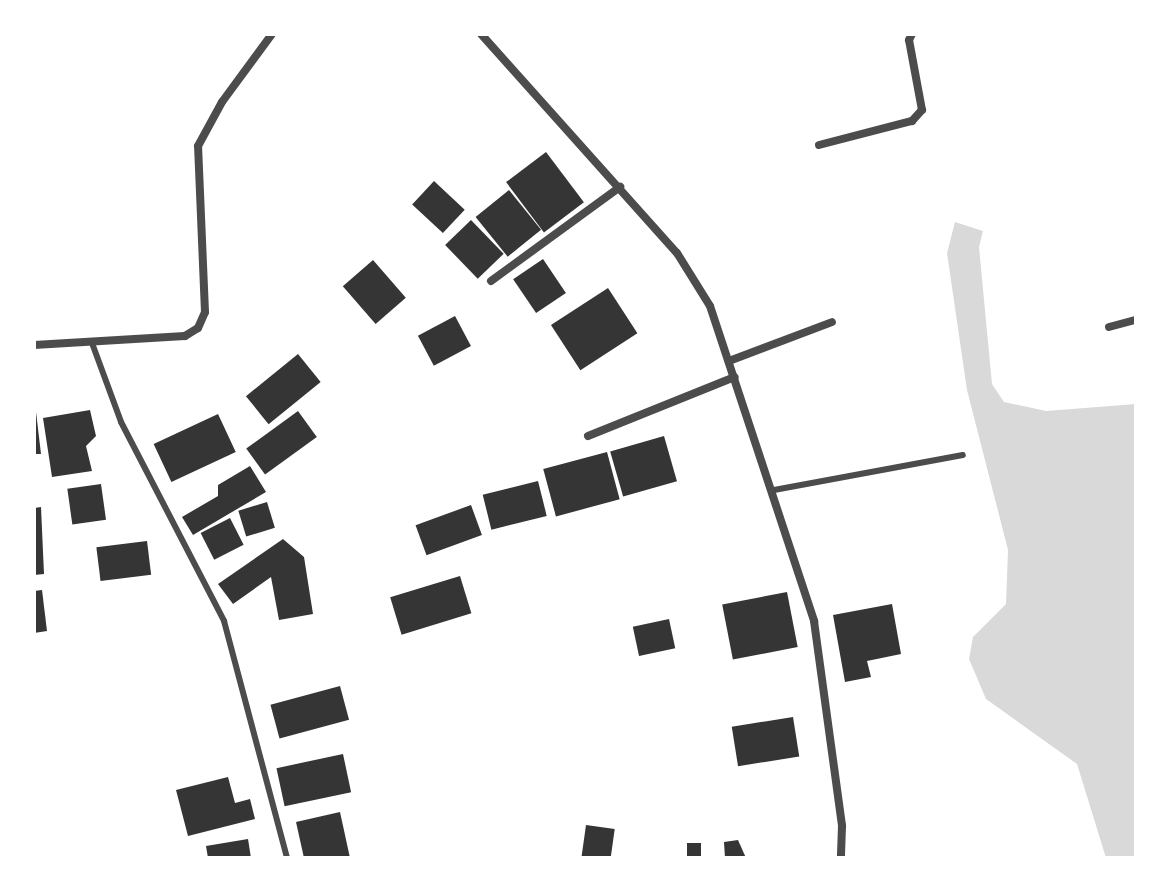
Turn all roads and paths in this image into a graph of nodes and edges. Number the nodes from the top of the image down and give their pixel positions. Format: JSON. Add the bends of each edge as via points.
{"nodes":[{"id":1,"x":272,"y":34,"type":"edge"},
{"id":2,"x":481,"y":34,"type":"edge"},
{"id":3,"x":912,"y":34,"type":"edge"},
{"id":4,"x":819,"y":145,"type":"dead end"},
{"id":5,"x":620,"y":187,"type":"junction"},
{"id":6,"x":491,"y":281,"type":"dead end"},
{"id":7,"x":1136,"y":320,"type":"edge"},
{"id":8,"x":832,"y":322,"type":"dead end"},
{"id":9,"x":1109,"y":327,"type":"dead end"},
{"id":10,"x":92,"y":343,"type":"junction"},
{"id":11,"x":34,"y":345,"type":"edge"},
{"id":12,"x":729,"y":361,"type":"junction"},
{"id":13,"x":735,"y":377,"type":"junction"},
{"id":14,"x":588,"y":436,"type":"dead end"},
{"id":15,"x":963,"y":455,"type":"dead end"},
{"id":16,"x":774,"y":490,"type":"junction"},
{"id":17,"x":287,"y":858,"type":"edge"},
{"id":18,"x":841,"y":858,"type":"edge"}],
"edges":[{"from":1,"to":10,"type":"street","via":[[222,102],[198,146],[205,312],[198,328],[185,336]]},
{"from":2,"to":5,"type":"street"},
{"from":3,"to":4,"type":"street","via":[[922,110],[912,121]]},
{"from":5,"to":6,"type":"street"},
{"from":5,"to":12,"type":"street","via":[[677,253],[702,292]]},
{"from":7,"to":9,"type":"street"},
{"from":8,"to":12,"type":"street"},
{"from":10,"to":11,"type":"street"},
{"from":10,"to":17,"type":"lane","via":[[121,422],[224,621]]},
{"from":12,"to":13,"type":"street"},
{"from":13,"to":14,"type":"street"},
{"from":13,"to":16,"type":"street"},
{"from":15,"to":16,"type":"lane"},
{"from":16,"to":18,"type":"street","via":[[814,621],[842,826]]}]}
